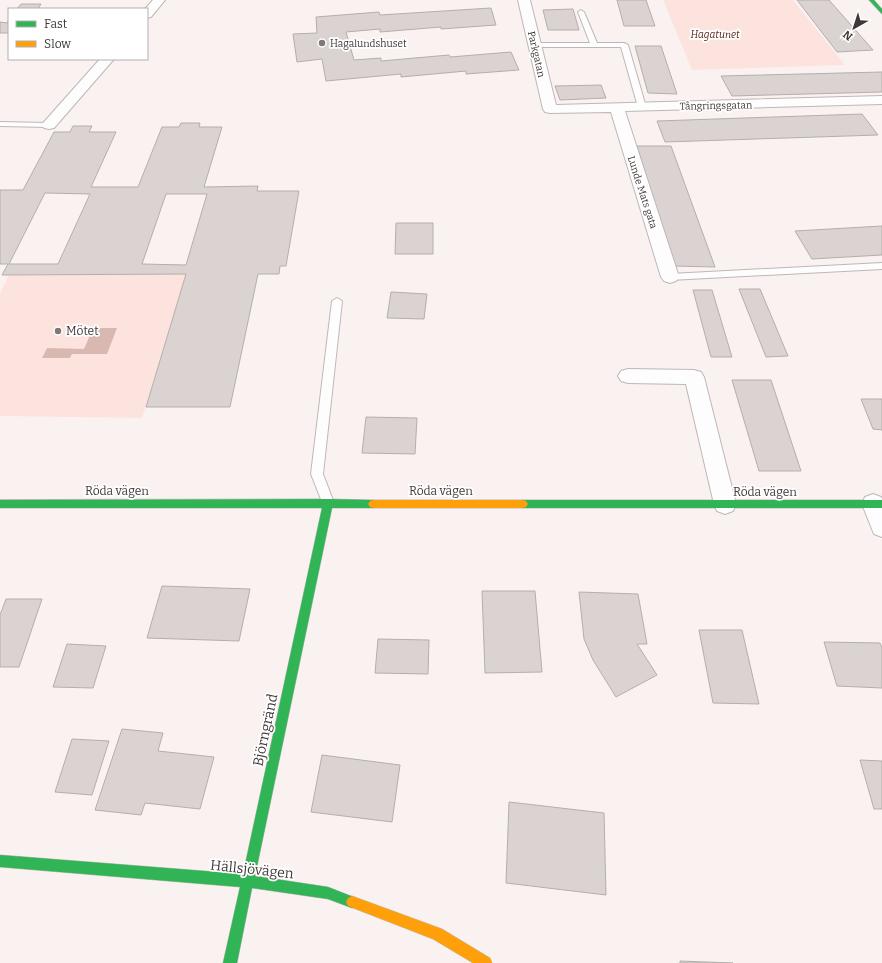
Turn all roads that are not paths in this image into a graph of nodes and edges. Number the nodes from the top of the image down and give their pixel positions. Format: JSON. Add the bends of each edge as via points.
{"nodes":[{"id":1,"x":159,"y":0,"type":"edge"},
{"id":2,"x":524,"y":0,"type":"edge"},
{"id":3,"x":871,"y":0,"type":"edge"},
{"id":4,"x":582,"y":12,"type":"dead end"},
{"id":5,"x":882,"y":12,"type":"edge"},
{"id":6,"x":148,"y":13,"type":"edge"},
{"id":7,"x":535,"y":45,"type":"junction"},
{"id":8,"x":594,"y":45,"type":"junction"},
{"id":9,"x":106,"y":60,"type":"edge"},
{"id":10,"x":882,"y":100,"type":"edge"},
{"id":11,"x":642,"y":107,"type":"junction"},
{"id":12,"x":617,"y":108,"type":"junction"},
{"id":13,"x":550,"y":109,"type":"joint"},
{"id":14,"x":0,"y":124,"type":"edge"},
{"id":15,"x":49,"y":125,"type":"joint"},
{"id":16,"x":882,"y":266,"type":"edge"},
{"id":17,"x":670,"y":277,"type":"joint"},
{"id":18,"x":337,"y":302,"type":"dead end"},
{"id":19,"x":628,"y":376,"type":"dead end"},
{"id":20,"x":328,"y":503,"type":"junction"},
{"id":21,"x":0,"y":504,"type":"edge"},
{"id":22,"x":725,"y":504,"type":"junction"},
{"id":23,"x":877,"y":504,"type":"edge"},
{"id":24,"x":882,"y":526,"type":"edge"},
{"id":25,"x":0,"y":861,"type":"edge"},
{"id":26,"x":247,"y":881,"type":"junction"},
{"id":27,"x":230,"y":963,"type":"edge"},
{"id":28,"x":485,"y":963,"type":"edge"}],
"edges":[{"from":1,"to":6,"type":"street"},
{"from":2,"to":7,"type":"street","name":"Parkgatan"},
{"from":3,"to":5,"type":"street"},
{"from":4,"to":8,"type":"lane"},
{"from":7,"to":8,"type":"lane"},
{"from":7,"to":13,"type":"street","name":"Parkgatan"},
{"from":8,"to":11,"type":"lane","via":[[624,45]]},
{"from":9,"to":15,"type":"street"},
{"from":10,"to":11,"type":"street","name":"Tångringsgatan"},
{"from":11,"to":12,"type":"street","name":"Tångringsgatan"},
{"from":12,"to":13,"type":"street","name":"Tångringsgatan"},
{"from":12,"to":17,"type":"street","name":"Lunde Mats gata"},
{"from":14,"to":15,"type":"lane"},
{"from":16,"to":17,"type":"lane"},
{"from":18,"to":20,"type":"lane","via":[[317,474]]},
{"from":19,"to":22,"type":"street","via":[[694,377]]},
{"from":20,"to":21,"type":"street","name":"Röda vägen"},
{"from":20,"to":22,"type":"street","name":"Röda vägen"},
{"from":20,"to":26,"type":"street","name":"Björngränd"},
{"from":22,"to":23,"type":"street","name":"Röda vägen"},
{"from":23,"to":24,"type":"street"},
{"from":25,"to":26,"type":"street","name":"Hällsjövägen"},
{"from":26,"to":27,"type":"street","name":"Björngränd"},
{"from":26,"to":28,"type":"street","name":"Hällsjövägen","via":[[328,893],[437,934]]}]}
